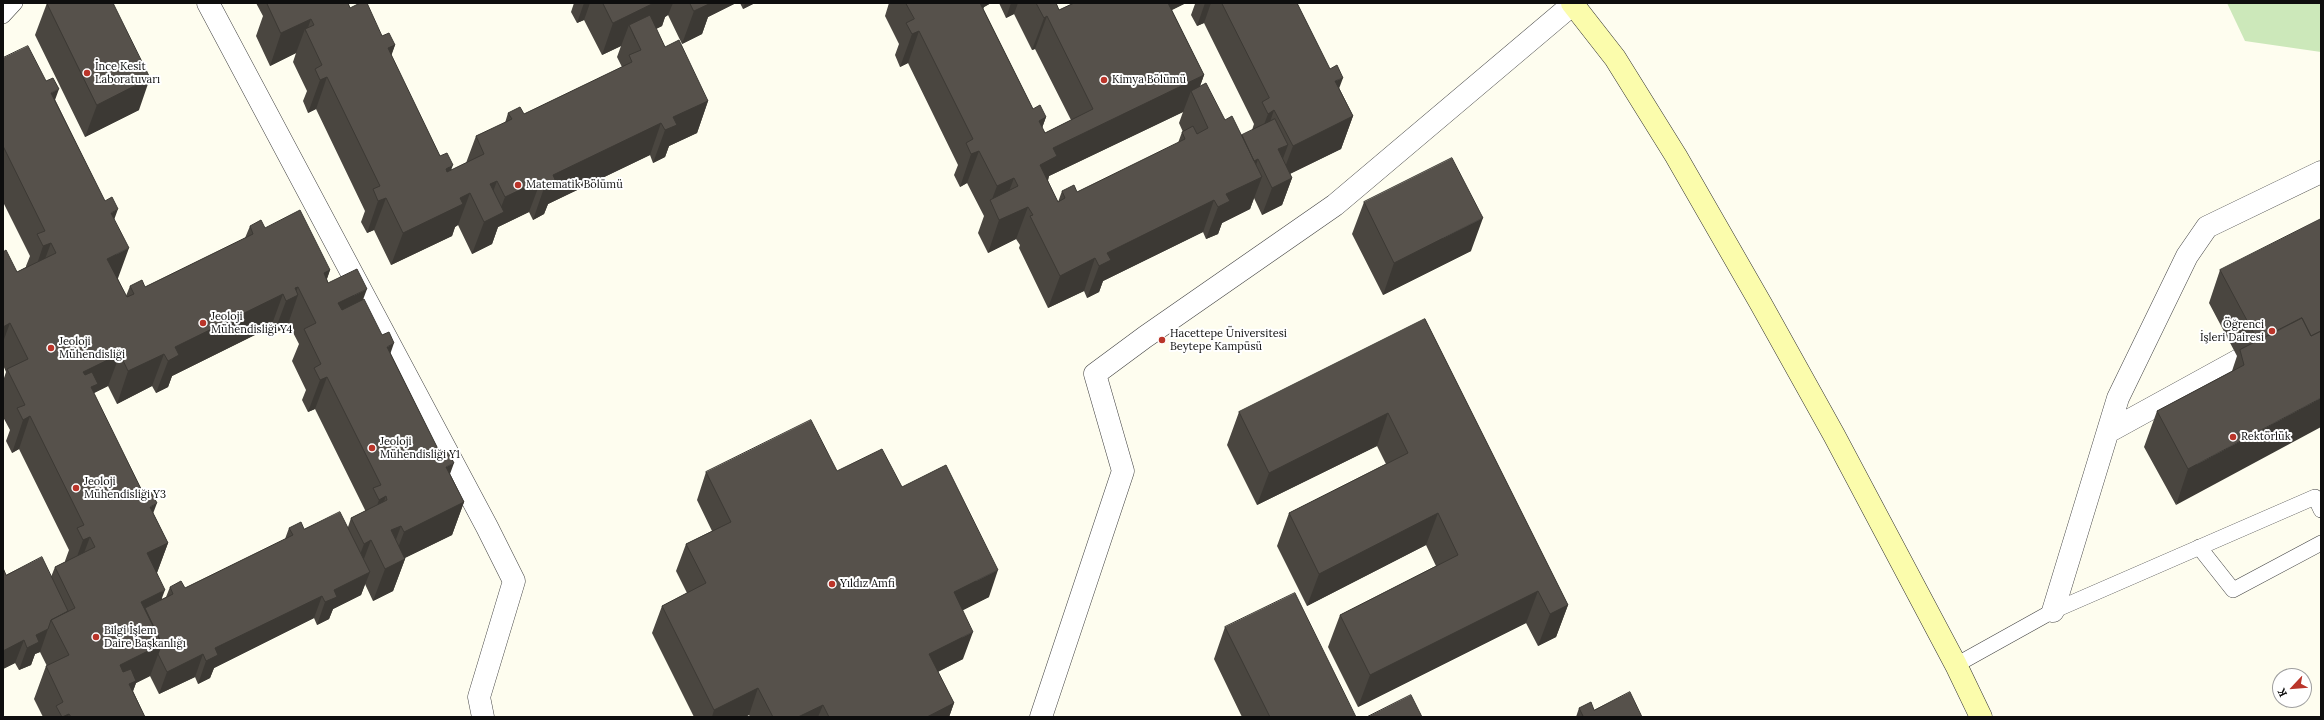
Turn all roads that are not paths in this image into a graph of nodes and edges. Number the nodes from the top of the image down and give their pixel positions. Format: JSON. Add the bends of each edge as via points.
{"nodes":[{"id":1,"x":15,"y":3,"type":"edge"},
{"id":2,"x":208,"y":3,"type":"edge"},
{"id":3,"x":1572,"y":4,"type":"edge"},
{"id":4,"x":3,"y":16,"type":"edge"},
{"id":5,"x":2321,"y":172,"type":"edge"},
{"id":6,"x":2239,"y":360,"type":"dead end"},
{"id":7,"x":2108,"y":432,"type":"junction"},
{"id":8,"x":2321,"y":510,"type":"edge"},
{"id":9,"x":2321,"y":543,"type":"edge"},
{"id":10,"x":2199,"y":547,"type":"junction"},
{"id":11,"x":2053,"y":610,"type":"junction"},
{"id":12,"x":1956,"y":665,"type":"junction"},
{"id":13,"x":483,"y":717,"type":"edge"},
{"id":14,"x":1041,"y":717,"type":"edge"},
{"id":15,"x":1981,"y":717,"type":"edge"}],
"edges":[{"from":1,"to":4,"type":"lane"},
{"from":2,"to":13,"type":"street","via":[[484,520],[514,581],[479,697]]},
{"from":3,"to":12,"type":"street","via":[[1615,58],[1676,156],[1834,435]]},
{"from":3,"to":14,"type":"street","via":[[1335,205],[1095,374],[1123,471]]},
{"from":5,"to":7,"type":"street","via":[[2207,227],[2187,256],[2118,398]]},
{"from":6,"to":7,"type":"street"},
{"from":7,"to":11,"type":"street"},
{"from":8,"to":10,"type":"lane","via":[[2315,497]]},
{"from":9,"to":10,"type":"lane","via":[[2233,590]]},
{"from":10,"to":11,"type":"lane"},
{"from":11,"to":12,"type":"lane"},
{"from":12,"to":15,"type":"street"}]}
